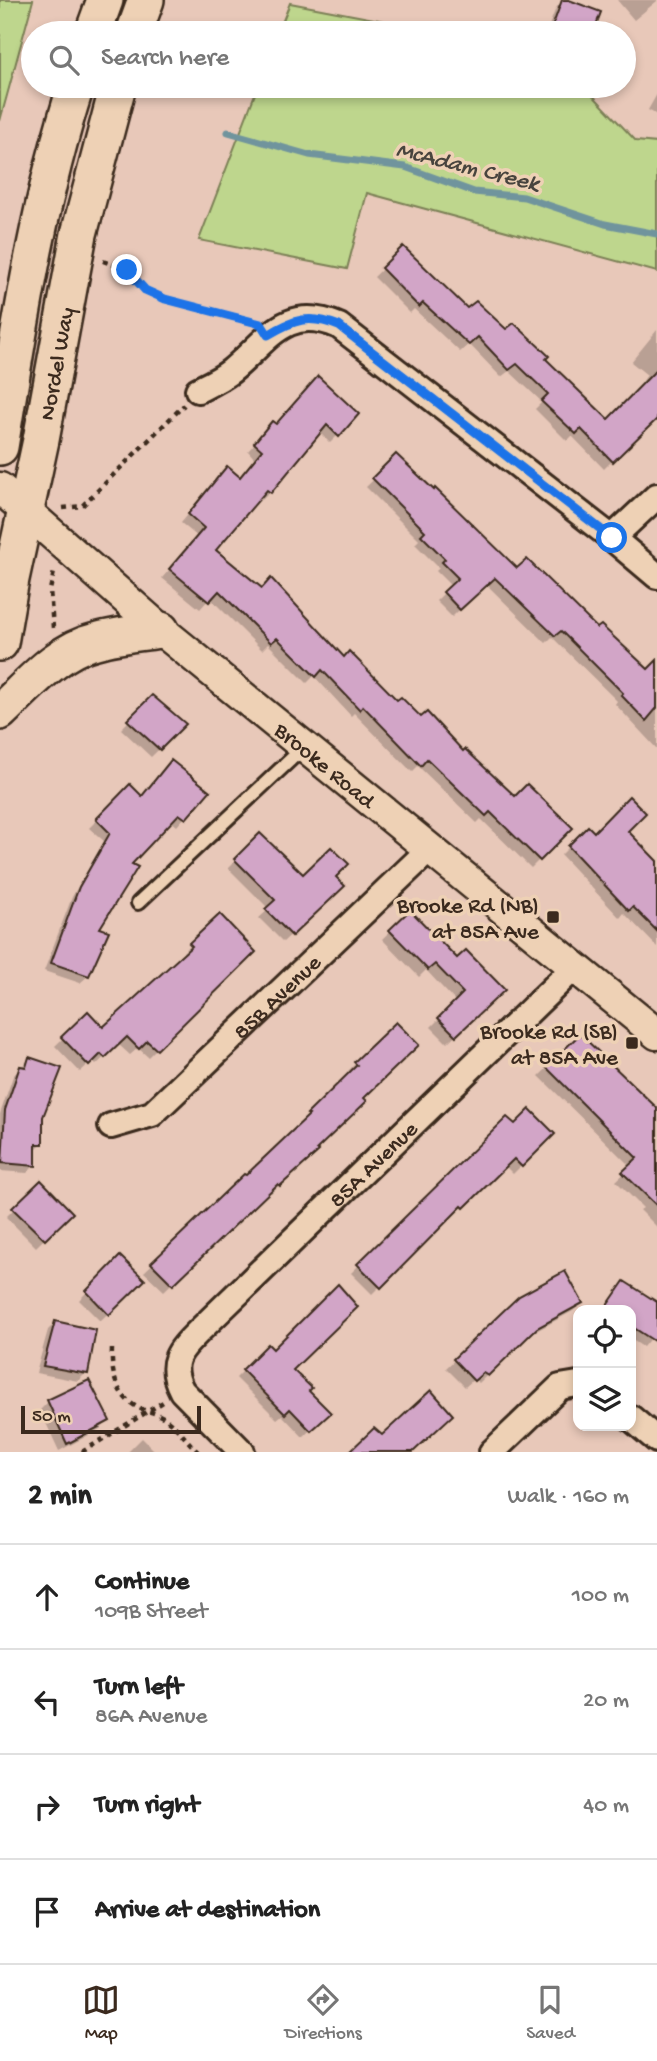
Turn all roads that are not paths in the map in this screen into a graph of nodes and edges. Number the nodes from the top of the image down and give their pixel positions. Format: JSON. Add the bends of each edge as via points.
{"nodes":[{"id":1,"x":105,"y":0,"type":"edge"},
{"id":2,"x":146,"y":0,"type":"edge"},
{"id":3,"x":97,"y":21,"type":"edge"},
{"id":4,"x":138,"y":21,"type":"edge"},
{"id":5,"x":73,"y":98,"type":"edge"},
{"id":6,"x":115,"y":98,"type":"edge"},
{"id":7,"x":9,"y":332,"type":"edge"},
{"id":8,"x":198,"y":390,"type":"road end"},
{"id":9,"x":0,"y":447,"type":"edge"},
{"id":10,"x":0,"y":488,"type":"edge"},
{"id":11,"x":657,"y":496,"type":"edge"},
{"id":12,"x":43,"y":510,"type":"junction"},
{"id":13,"x":612,"y":538,"type":"junction"},
{"id":14,"x":657,"y":576,"type":"edge"},
{"id":15,"x":161,"y":630,"type":"junction"},
{"id":16,"x":0,"y":643,"type":"edge"},
{"id":17,"x":0,"y":712,"type":"edge"},
{"id":18,"x":304,"y":747,"type":"junction"},
{"id":19,"x":431,"y":848,"type":"junction"},
{"id":20,"x":138,"y":903,"type":"dead end"},
{"id":21,"x":576,"y":966,"type":"junction"},
{"id":22,"x":657,"y":1034,"type":"edge"},
{"id":23,"x":111,"y":1126,"type":"dead end"},
{"id":24,"x":573,"y":1385,"type":"edge"},
{"id":25,"x":636,"y":1422,"type":"edge"},
{"id":26,"x":657,"y":1440,"type":"edge"},
{"id":27,"x":242,"y":1452,"type":"edge"},
{"id":28,"x":492,"y":1452,"type":"edge"}],
"edges":[{"from":1,"to":3,"type":"main road"},
{"from":2,"to":4,"type":"main road"},
{"from":5,"to":7,"type":"main road","name":"Nordel Way"},
{"from":6,"to":12,"type":"main road","name":"Nordel Way","via":[[79,234]]},
{"from":7,"to":9,"type":"main road","name":"Nordel Way"},
{"from":8,"to":13,"type":"street","via":[[233,369],[285,325],[321,319],[339,326]]},
{"from":10,"to":12,"type":"street","name":"Brooke Road"},
{"from":11,"to":13,"type":"street"},
{"from":12,"to":15,"type":"street","name":"Brooke Road"},
{"from":12,"to":16,"type":"main road","name":"Nordel Way","via":[[11,579]]},
{"from":13,"to":14,"type":"street"},
{"from":15,"to":17,"type":"main road","via":[[77,648],[41,673]]},
{"from":15,"to":18,"type":"street","name":"Brooke Road"},
{"from":18,"to":19,"type":"street","name":"Brooke Road"},
{"from":18,"to":20,"type":"lane"},
{"from":19,"to":21,"type":"street","name":"Brooke Road"},
{"from":19,"to":23,"type":"street","name":"85B Avenue","via":[[152,1114]]},
{"from":21,"to":22,"type":"street","name":"Brooke Road"},
{"from":21,"to":27,"type":"street","name":"85A Avenue","via":[[179,1353],[174,1366],[182,1391]]},
{"from":24,"to":28,"type":"street","via":[[560,1387]]},
{"from":25,"to":26,"type":"street"}]}
